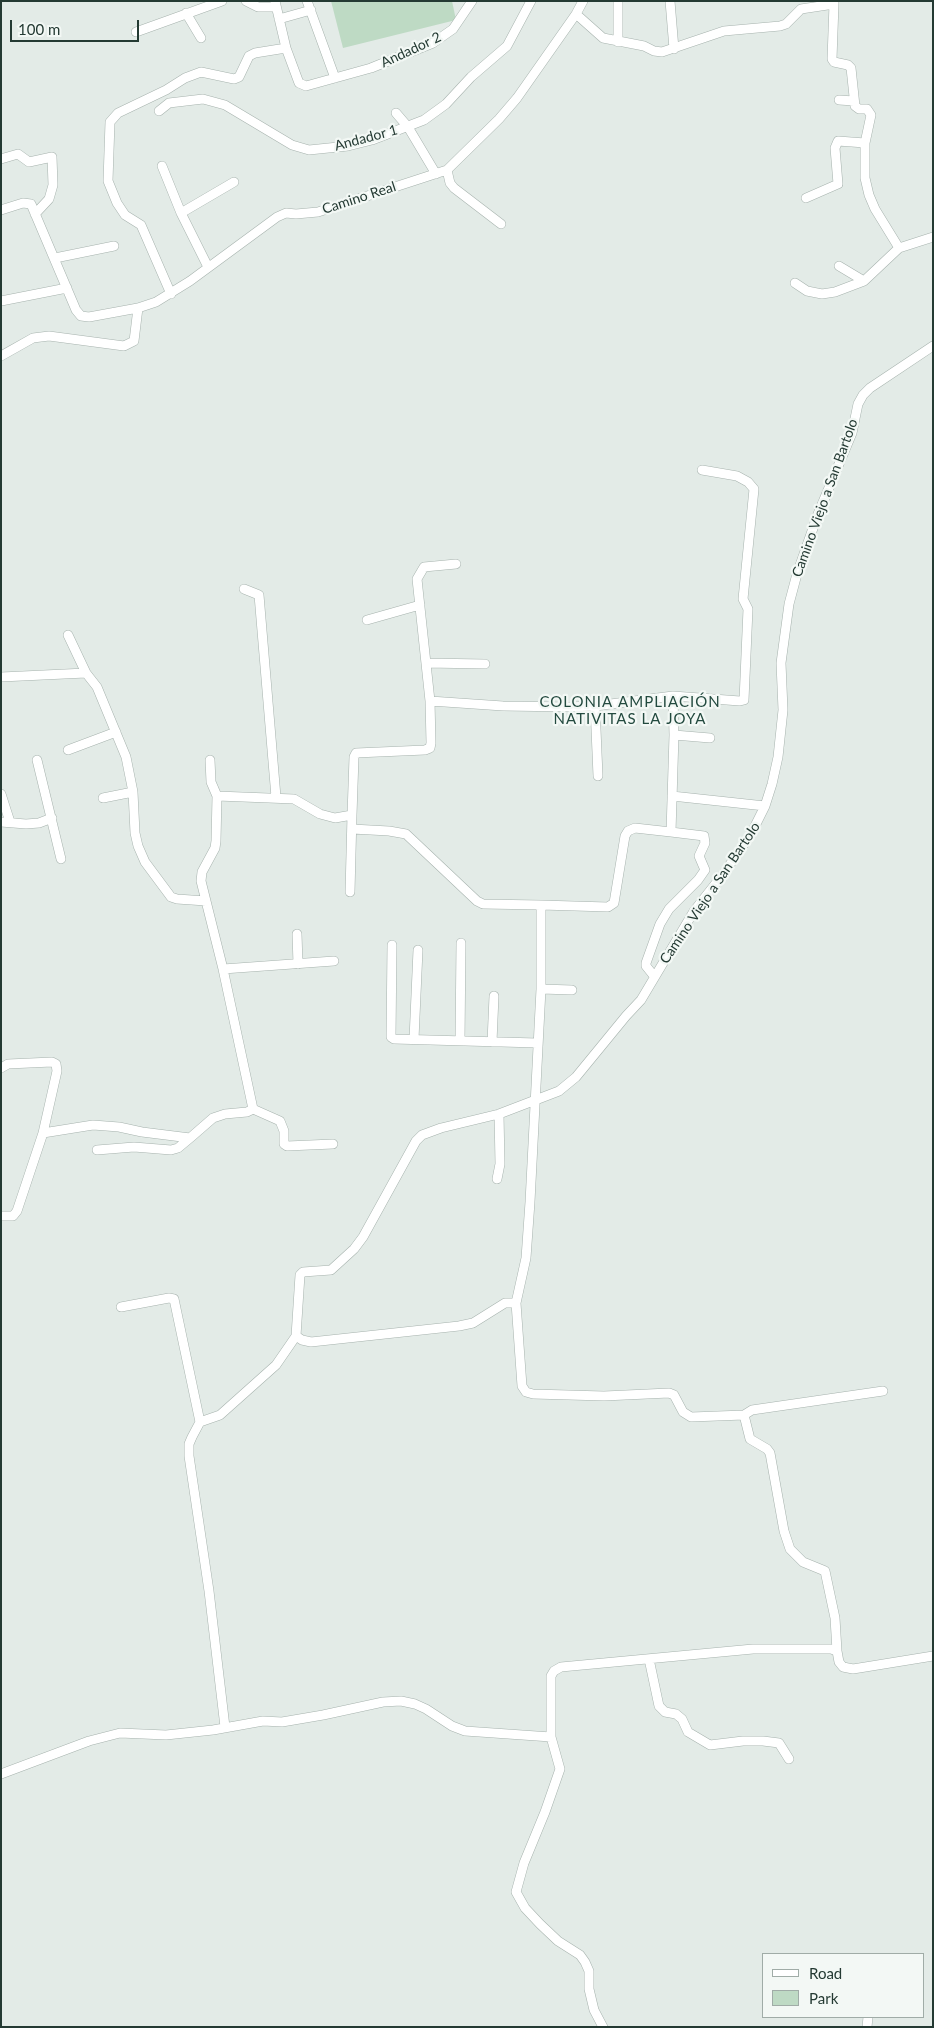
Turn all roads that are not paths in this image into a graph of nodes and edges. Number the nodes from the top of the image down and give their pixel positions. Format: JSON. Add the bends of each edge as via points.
{"nodes":[{"id":1,"x":222,"y":1,"type":"edge"},
{"id":2,"x":246,"y":1,"type":"edge"},
{"id":3,"x":472,"y":1,"type":"edge"},
{"id":4,"x":531,"y":1,"type":"edge"},
{"id":5,"x":583,"y":1,"type":"edge"},
{"id":6,"x":618,"y":1,"type":"edge"},
{"id":7,"x":670,"y":1,"type":"edge"},
{"id":8,"x":834,"y":3,"type":"edge"},
{"id":9,"x":275,"y":4,"type":"edge"},
{"id":10,"x":309,"y":6,"type":"edge"},
{"id":11,"x":186,"y":13,"type":"junction"},
{"id":12,"x":576,"y":14,"type":"junction"},
{"id":13,"x":279,"y":19,"type":"junction"},
{"id":14,"x":136,"y":32,"type":"dead end"},
{"id":15,"x":201,"y":38,"type":"dead end"},
{"id":16,"x":618,"y":42,"type":"junction"},
{"id":17,"x":286,"y":48,"type":"junction"},
{"id":18,"x":674,"y":49,"type":"junction"},
{"id":19,"x":334,"y":78,"type":"junction"},
{"id":20,"x":839,"y":100,"type":"dead end"},
{"id":21,"x":854,"y":101,"type":"junction"},
{"id":22,"x":159,"y":111,"type":"dead end"},
{"id":23,"x":396,"y":113,"type":"dead end"},
{"id":24,"x":408,"y":127,"type":"junction"},
{"id":25,"x":865,"y":143,"type":"junction"},
{"id":26,"x":1,"y":159,"type":"edge"},
{"id":27,"x":162,"y":166,"type":"dead end"},
{"id":28,"x":446,"y":170,"type":"junction"},
{"id":29,"x":436,"y":174,"type":"junction"},
{"id":30,"x":234,"y":182,"type":"dead end"},
{"id":31,"x":806,"y":198,"type":"dead end"},
{"id":32,"x":1,"y":210,"type":"edge"},
{"id":33,"x":181,"y":213,"type":"junction"},
{"id":34,"x":35,"y":214,"type":"junction"},
{"id":35,"x":501,"y":224,"type":"dead end"},
{"id":36,"x":933,"y":237,"type":"edge"},
{"id":37,"x":114,"y":246,"type":"dead end"},
{"id":38,"x":899,"y":248,"type":"junction"},
{"id":39,"x":55,"y":258,"type":"junction"},
{"id":40,"x":839,"y":266,"type":"dead end"},
{"id":41,"x":208,"y":267,"type":"junction"},
{"id":42,"x":864,"y":281,"type":"junction"},
{"id":43,"x":795,"y":283,"type":"dead end"},
{"id":44,"x":67,"y":288,"type":"junction"},
{"id":45,"x":171,"y":294,"type":"junction"},
{"id":46,"x":2,"y":298,"type":"edge"},
{"id":47,"x":138,"y":308,"type":"junction"},
{"id":48,"x":933,"y":346,"type":"edge"},
{"id":49,"x":1,"y":356,"type":"edge"},
{"id":50,"x":702,"y":470,"type":"dead end"},
{"id":51,"x":456,"y":564,"type":"dead end"},
{"id":52,"x":244,"y":589,"type":"dead end"},
{"id":53,"x":420,"y":605,"type":"junction"},
{"id":54,"x":367,"y":620,"type":"dead end"},
{"id":55,"x":68,"y":635,"type":"dead end"},
{"id":56,"x":426,"y":663,"type":"junction"},
{"id":57,"x":485,"y":664,"type":"dead end"},
{"id":58,"x":86,"y":673,"type":"junction"},
{"id":59,"x":1,"y":677,"type":"edge"},
{"id":60,"x":673,"y":696,"type":"junction"},
{"id":61,"x":430,"y":701,"type":"junction"},
{"id":62,"x":594,"y":706,"type":"junction"},
{"id":63,"x":116,"y":732,"type":"junction"},
{"id":64,"x":674,"y":735,"type":"junction"},
{"id":65,"x":710,"y":738,"type":"dead end"},
{"id":66,"x":68,"y":750,"type":"dead end"},
{"id":67,"x":37,"y":760,"type":"dead end"},
{"id":68,"x":210,"y":760,"type":"dead end"},
{"id":69,"x":598,"y":776,"type":"dead end"},
{"id":70,"x":133,"y":792,"type":"junction"},
{"id":71,"x":1,"y":794,"type":"edge"},
{"id":72,"x":217,"y":796,"type":"junction"},
{"id":73,"x":672,"y":796,"type":"junction"},
{"id":74,"x":276,"y":797,"type":"junction"},
{"id":75,"x":104,"y":798,"type":"dead end"},
{"id":76,"x":765,"y":806,"type":"junction"},
{"id":77,"x":352,"y":815,"type":"junction"},
{"id":78,"x":52,"y":818,"type":"junction"},
{"id":79,"x":6,"y":822,"type":"edge"},
{"id":80,"x":352,"y":829,"type":"junction"},
{"id":81,"x":671,"y":832,"type":"junction"},
{"id":82,"x":61,"y":859,"type":"dead end"},
{"id":83,"x":350,"y":892,"type":"dead end"},
{"id":84,"x":206,"y":901,"type":"junction"},
{"id":85,"x":541,"y":905,"type":"junction"},
{"id":86,"x":297,"y":934,"type":"dead end"},
{"id":87,"x":461,"y":943,"type":"dead end"},
{"id":88,"x":392,"y":945,"type":"dead end"},
{"id":89,"x":418,"y":950,"type":"dead end"},
{"id":90,"x":334,"y":962,"type":"dead end"},
{"id":91,"x":298,"y":964,"type":"junction"},
{"id":92,"x":223,"y":969,"type":"junction"},
{"id":93,"x":654,"y":976,"type":"junction"},
{"id":94,"x":541,"y":988,"type":"junction"},
{"id":95,"x":572,"y":990,"type":"dead end"},
{"id":96,"x":494,"y":996,"type":"dead end"},
{"id":97,"x":414,"y":1039,"type":"junction"},
{"id":98,"x":460,"y":1040,"type":"junction"},
{"id":99,"x":492,"y":1042,"type":"junction"},
{"id":100,"x":537,"y":1043,"type":"junction"},
{"id":101,"x":1,"y":1068,"type":"edge"},
{"id":102,"x":536,"y":1100,"type":"junction"},
{"id":103,"x":253,"y":1109,"type":"junction"},
{"id":104,"x":499,"y":1114,"type":"junction"},
{"id":105,"x":43,"y":1133,"type":"junction"},
{"id":106,"x":190,"y":1138,"type":"junction"},
{"id":107,"x":333,"y":1144,"type":"dead end"},
{"id":108,"x":97,"y":1150,"type":"dead end"},
{"id":109,"x":497,"y":1179,"type":"dead end"},
{"id":110,"x":1,"y":1216,"type":"edge"},
{"id":111,"x":516,"y":1303,"type":"junction"},
{"id":112,"x":121,"y":1307,"type":"dead end"},
{"id":113,"x":296,"y":1336,"type":"junction"},
{"id":114,"x":883,"y":1391,"type":"dead end"},
{"id":115,"x":744,"y":1415,"type":"junction"},
{"id":116,"x":200,"y":1422,"type":"junction"},
{"id":117,"x":837,"y":1651,"type":"junction"},
{"id":118,"x":933,"y":1656,"type":"edge"},
{"id":119,"x":649,"y":1659,"type":"junction"},
{"id":120,"x":224,"y":1727,"type":"junction"},
{"id":121,"x":551,"y":1737,"type":"junction"},
{"id":122,"x":788,"y":1759,"type":"dead end"},
{"id":123,"x":1,"y":1774,"type":"edge"},
{"id":124,"x":603,"y":2027,"type":"edge"}],
"edges":[{"from":1,"to":11,"type":"street"},
{"from":2,"to":9,"type":"street","via":[[258,7]]},
{"from":3,"to":19,"type":"street","name":"Andador 2","via":[[453,29],[433,43],[379,65]]},
{"from":4,"to":24,"type":"street","name":"Andador 1","via":[[507,46],[436,113]]},
{"from":5,"to":12,"type":"street","name":"Camino Real"},
{"from":6,"to":16,"type":"street"},
{"from":7,"to":18,"type":"street"},
{"from":8,"to":18,"type":"street","via":[[801,9],[780,26],[724,30]]},
{"from":8,"to":21,"type":"street","via":[[832,59],[851,68]]},
{"from":9,"to":13,"type":"street"},
{"from":10,"to":13,"type":"street"},
{"from":10,"to":19,"type":"street"},
{"from":11,"to":14,"type":"street"},
{"from":11,"to":15,"type":"street"},
{"from":12,"to":16,"type":"street","via":[[603,38]]},
{"from":12,"to":28,"type":"street","name":"Camino Real","via":[[517,98]]},
{"from":13,"to":17,"type":"street"},
{"from":16,"to":18,"type":"street","via":[[662,52]]},
{"from":17,"to":19,"type":"street","name":"Andador 2","via":[[299,83],[306,86]]},
{"from":17,"to":45,"type":"street","via":[[249,56],[239,77],[234,79],[201,72],[185,78],[118,113],[110,122],[108,181],[125,215],[141,225]]},
{"from":20,"to":21,"type":"street"},
{"from":21,"to":25,"type":"street","via":[[860,109],[868,108],[871,115]]},
{"from":22,"to":24,"type":"street","name":"Andador 1","via":[[169,103],[203,99],[225,105],[292,144],[309,150],[348,146]]},
{"from":23,"to":24,"type":"street"},
{"from":24,"to":29,"type":"street"},
{"from":25,"to":31,"type":"street","via":[[838,141],[835,148],[838,184]]},
{"from":25,"to":38,"type":"street","via":[[868,195]]},
{"from":26,"to":34,"type":"street","via":[[18,154],[30,162],[52,157],[53,185],[49,199]]},
{"from":27,"to":33,"type":"street"},
{"from":28,"to":29,"type":"street","name":"Camino Real"},
{"from":28,"to":35,"type":"street","via":[[454,188]]},
{"from":29,"to":41,"type":"street","name":"Camino Real","via":[[318,212],[286,213]]},
{"from":30,"to":33,"type":"street"},
{"from":32,"to":34,"type":"street","via":[[24,203],[31,204]]},
{"from":33,"to":41,"type":"street"},
{"from":34,"to":39,"type":"street"},
{"from":36,"to":38,"type":"street"},
{"from":37,"to":39,"type":"street"},
{"from":38,"to":42,"type":"street"},
{"from":39,"to":44,"type":"street"},
{"from":40,"to":42,"type":"street"},
{"from":41,"to":45,"type":"street","name":"Camino Real"},
{"from":42,"to":43,"type":"street","via":[[822,294],[807,291]]},
{"from":44,"to":46,"type":"street"},
{"from":44,"to":47,"type":"street","name":"Camino Real","via":[[81,316]]},
{"from":45,"to":47,"type":"street","name":"Camino Real"},
{"from":47,"to":49,"type":"street","via":[[134,341],[124,346],[49,336],[33,338]]},
{"from":48,"to":76,"type":"street","name":"Camino Viejo a San Bartolo","via":[[870,388],[858,404],[852,433],[818,514],[789,604],[781,663],[783,710],[778,757]]},
{"from":50,"to":60,"type":"street","via":[[737,476],[754,490],[744,599],[748,610],[745,697],[740,702]]},
{"from":51,"to":53,"type":"street","via":[[424,567],[417,579]]},
{"from":52,"to":74,"type":"street","via":[[259,595]]},
{"from":53,"to":54,"type":"street"},
{"from":53,"to":56,"type":"street"},
{"from":55,"to":58,"type":"street"},
{"from":56,"to":57,"type":"street"},
{"from":56,"to":61,"type":"street"},
{"from":58,"to":59,"type":"street"},
{"from":58,"to":63,"type":"street","via":[[97,687]]},
{"from":60,"to":62,"type":"street"},
{"from":60,"to":64,"type":"street"},
{"from":61,"to":62,"type":"street","via":[[503,706]]},
{"from":61,"to":77,"type":"street","via":[[430,748],[356,753]]},
{"from":62,"to":69,"type":"street"},
{"from":63,"to":66,"type":"street"},
{"from":63,"to":70,"type":"street","via":[[126,757]]},
{"from":64,"to":65,"type":"street"},
{"from":64,"to":73,"type":"street"},
{"from":67,"to":78,"type":"street"},
{"from":68,"to":72,"type":"street","via":[[211,782]]},
{"from":70,"to":75,"type":"street"},
{"from":70,"to":84,"type":"street","via":[[135,833],[145,862],[171,897]]},
{"from":71,"to":79,"type":"street"},
{"from":72,"to":74,"type":"street"},
{"from":72,"to":84,"type":"street","via":[[215,848],[202,872],[201,881]]},
{"from":73,"to":76,"type":"street"},
{"from":73,"to":81,"type":"street"},
{"from":74,"to":77,"type":"street","via":[[299,800],[310,809],[335,818]]},
{"from":76,"to":93,"type":"street","name":"Camino Viejo a San Bartolo","via":[[751,834],[694,911]]},
{"from":77,"to":80,"type":"street"},
{"from":78,"to":79,"type":"street","via":[[39,822]]},
{"from":78,"to":82,"type":"street"},
{"from":80,"to":83,"type":"street"},
{"from":80,"to":85,"type":"street","via":[[406,834],[483,904]]},
{"from":81,"to":85,"type":"street","via":[[635,828],[628,831],[614,903],[608,907]]},
{"from":81,"to":93,"type":"street","via":[[704,836],[705,843],[699,856],[705,870],[669,909],[660,924],[646,962]]},
{"from":84,"to":92,"type":"street"},
{"from":85,"to":94,"type":"street"},
{"from":86,"to":91,"type":"street"},
{"from":87,"to":98,"type":"street"},
{"from":88,"to":97,"type":"street","via":[[391,1037]]},
{"from":89,"to":97,"type":"street"},
{"from":90,"to":91,"type":"street"},
{"from":91,"to":92,"type":"street"},
{"from":92,"to":103,"type":"street"},
{"from":93,"to":102,"type":"street","name":"Camino Viejo a San Bartolo","via":[[641,1000],[576,1078],[560,1091]]},
{"from":94,"to":95,"type":"street"},
{"from":94,"to":100,"type":"street"},
{"from":96,"to":99,"type":"street"},
{"from":97,"to":98,"type":"street"},
{"from":98,"to":99,"type":"street"},
{"from":99,"to":100,"type":"street"},
{"from":100,"to":102,"type":"street"},
{"from":101,"to":105,"type":"street","via":[[8,1064],[56,1064]]},
{"from":102,"to":104,"type":"street","name":"Camino Viejo a San Bartolo"},
{"from":102,"to":111,"type":"street","via":[[526,1258]]},
{"from":103,"to":106,"type":"street","via":[[213,1118]]},
{"from":103,"to":107,"type":"street","via":[[280,1121],[286,1146]]},
{"from":104,"to":109,"type":"street","via":[[500,1164]]},
{"from":104,"to":113,"type":"street","name":"Camino Viejo a San Bartolo","via":[[433,1130],[416,1141],[354,1248],[331,1270],[300,1275]]},
{"from":105,"to":106,"type":"street","via":[[93,1125]]},
{"from":105,"to":110,"type":"street","via":[[17,1211],[13,1216]]},
{"from":106,"to":108,"type":"street","via":[[171,1150]]},
{"from":111,"to":113,"type":"street","via":[[505,1303],[473,1323],[459,1326],[311,1342]]},
{"from":111,"to":115,"type":"street","via":[[522,1386],[526,1392],[604,1396],[669,1393],[674,1395],[683,1412],[691,1417]]},
{"from":112,"to":116,"type":"street","via":[[174,1299]]},
{"from":113,"to":116,"type":"street","via":[[265,1375],[220,1415]]},
{"from":114,"to":115,"type":"street","via":[[752,1410]]},
{"from":115,"to":117,"type":"street","via":[[750,1439],[770,1452],[790,1549],[803,1562],[825,1571],[835,1618]]},
{"from":116,"to":120,"type":"street","via":[[189,1444],[189,1456],[209,1591]]},
{"from":117,"to":118,"type":"street","via":[[842,1667],[853,1669]]},
{"from":117,"to":119,"type":"street","via":[[822,1648],[753,1650]]},
{"from":119,"to":121,"type":"street","via":[[561,1667],[554,1671],[551,1676]]},
{"from":119,"to":122,"type":"street","via":[[659,1706],[665,1712],[676,1714],[688,1732],[710,1745],[743,1741],[779,1743]]},
{"from":120,"to":121,"type":"street","via":[[263,1721],[282,1722],[401,1701],[426,1709],[466,1731]]},
{"from":120,"to":123,"type":"street","via":[[166,1735],[120,1733],[89,1741]]},
{"from":121,"to":124,"type":"street","via":[[560,1769],[516,1892],[540,1924],[585,1962],[592,2003]]}]}
